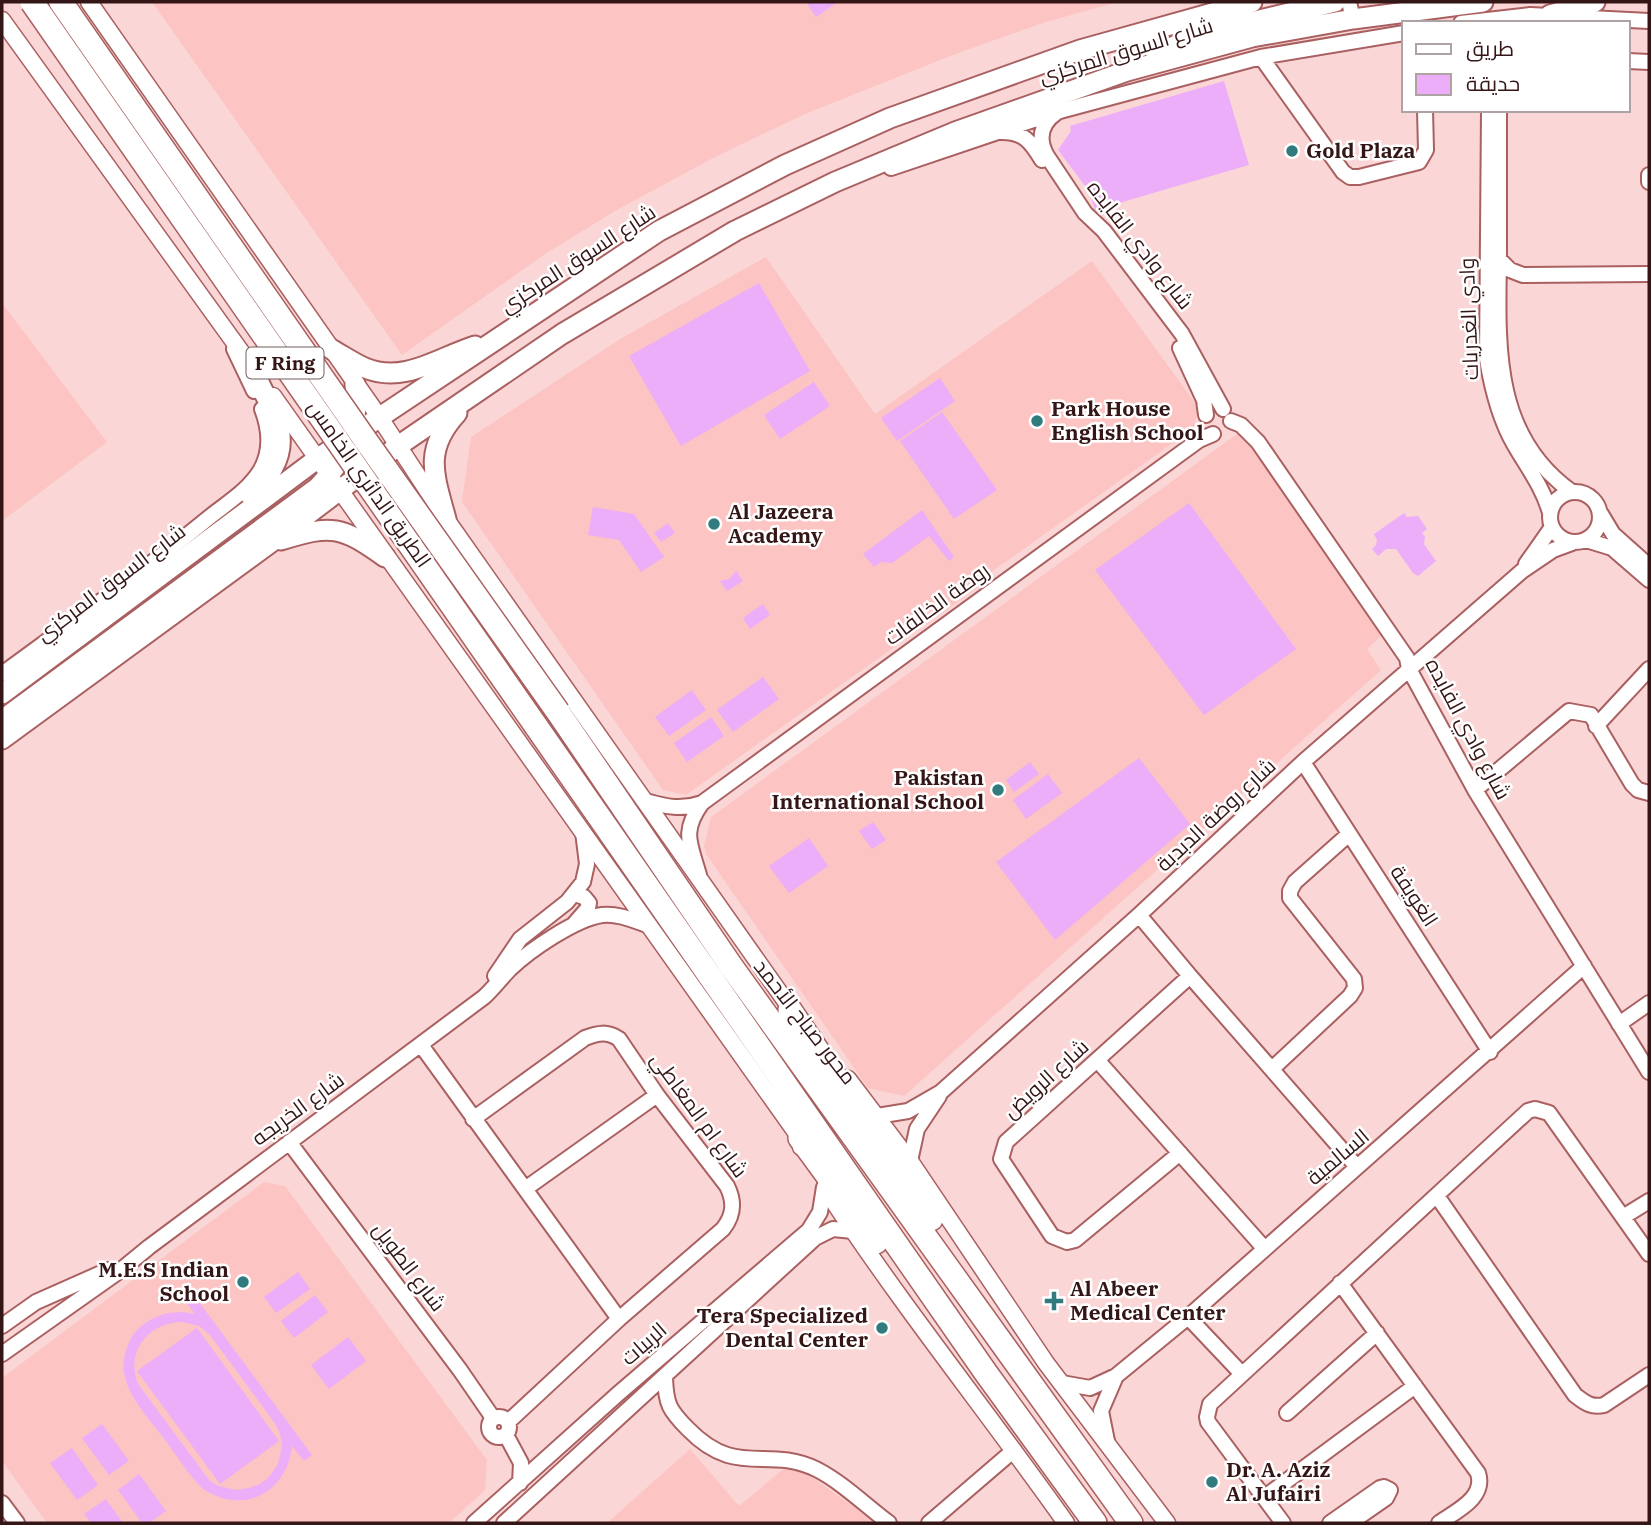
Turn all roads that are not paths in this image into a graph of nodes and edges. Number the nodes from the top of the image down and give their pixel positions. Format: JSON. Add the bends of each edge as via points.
{"nodes":[{"id":1,"x":32,"y":2,"type":"edge"},
{"id":2,"x":61,"y":2,"type":"edge"},
{"id":3,"x":89,"y":2,"type":"edge"},
{"id":4,"x":1216,"y":2,"type":"edge"},
{"id":5,"x":1252,"y":2,"type":"edge"},
{"id":6,"x":1335,"y":2,"type":"edge"},
{"id":7,"x":1483,"y":2,"type":"edge"},
{"id":8,"x":1595,"y":2,"type":"edge"},
{"id":9,"x":1398,"y":6,"type":"edge"},
{"id":10,"x":1351,"y":10,"type":"edge"},
{"id":11,"x":1550,"y":16,"type":"junction"},
{"id":12,"x":2,"y":20,"type":"edge"},
{"id":13,"x":1511,"y":20,"type":"edge"},
{"id":14,"x":1488,"y":21,"type":"edge"},
{"id":15,"x":1594,"y":21,"type":"edge"},
{"id":16,"x":1630,"y":21,"type":"edge"},
{"id":17,"x":1649,"y":21,"type":"edge"},
{"id":18,"x":1160,"y":28,"type":"junction"},
{"id":19,"x":1402,"y":33,"type":"edge"},
{"id":20,"x":1261,"y":57,"type":"junction"},
{"id":21,"x":1630,"y":61,"type":"edge"},
{"id":22,"x":1649,"y":62,"type":"edge"},
{"id":23,"x":1127,"y":71,"type":"junction"},
{"id":24,"x":1060,"y":111,"type":"junction"},
{"id":25,"x":1425,"y":112,"type":"edge"},
{"id":26,"x":1489,"y":112,"type":"edge"},
{"id":27,"x":1499,"y":112,"type":"edge"},
{"id":28,"x":997,"y":132,"type":"junction"},
{"id":29,"x":1649,"y":176,"type":"edge"},
{"id":30,"x":835,"y":182,"type":"junction"},
{"id":31,"x":1649,"y":182,"type":"edge"},
{"id":32,"x":1499,"y":259,"type":"junction"},
{"id":33,"x":1649,"y":274,"type":"edge"},
{"id":34,"x":1523,"y":275,"type":"junction"},
{"id":35,"x":1498,"y":289,"type":"junction"},
{"id":36,"x":224,"y":329,"type":"junction"},
{"id":37,"x":496,"y":340,"type":"junction"},
{"id":38,"x":331,"y":349,"type":"junction"},
{"id":39,"x":254,"y":369,"type":"junction"},
{"id":40,"x":355,"y":384,"type":"junction"},
{"id":41,"x":471,"y":397,"type":"junction"},
{"id":42,"x":1227,"y":415,"type":"junction"},
{"id":43,"x":380,"y":418,"type":"junction"},
{"id":44,"x":1208,"y":424,"type":"junction"},
{"id":45,"x":353,"y":436,"type":"junction"},
{"id":46,"x":398,"y":446,"type":"junction"},
{"id":47,"x":317,"y":459,"type":"junction"},
{"id":48,"x":333,"y":483,"type":"junction"},
{"id":49,"x":1572,"y":492,"type":"junction"},
{"id":50,"x":1601,"y":514,"type":"junction"},
{"id":51,"x":446,"y":519,"type":"junction"},
{"id":52,"x":1551,"y":520,"type":"junction"},
{"id":53,"x":205,"y":541,"type":"junction"},
{"id":54,"x":1579,"y":542,"type":"junction"},
{"id":55,"x":270,"y":543,"type":"junction"},
{"id":56,"x":385,"y":557,"type":"junction"},
{"id":57,"x":1649,"y":566,"type":"edge"},
{"id":58,"x":1522,"y":571,"type":"junction"},
{"id":59,"x":1649,"y":580,"type":"edge"},
{"id":60,"x":1409,"y":669,"type":"junction"},
{"id":61,"x":1649,"y":669,"type":"edge"},
{"id":62,"x":2,"y":674,"type":"edge"},
{"id":63,"x":2,"y":694,"type":"edge"},
{"id":64,"x":558,"y":712,"type":"joint"},
{"id":65,"x":2,"y":720,"type":"edge"},
{"id":66,"x":1596,"y":726,"type":"junction"},
{"id":67,"x":2,"y":739,"type":"edge"},
{"id":68,"x":1303,"y":762,"type":"junction"},
{"id":69,"x":1475,"y":790,"type":"junction"},
{"id":70,"x":1649,"y":793,"type":"edge"},
{"id":71,"x":646,"y":801,"type":"junction"},
{"id":72,"x":702,"y":803,"type":"junction"},
{"id":73,"x":583,"y":832,"type":"junction"},
{"id":74,"x":1349,"y":834,"type":"junction"},
{"id":75,"x":700,"y":880,"type":"junction"},
{"id":76,"x":574,"y":894,"type":"junction"},
{"id":77,"x":1139,"y":915,"type":"junction"},
{"id":78,"x":650,"y":926,"type":"junction"},
{"id":79,"x":571,"y":928,"type":"junction"},
{"id":80,"x":1584,"y":966,"type":"junction"},
{"id":81,"x":1190,"y":976,"type":"junction"},
{"id":82,"x":1649,"y":1003,"type":"edge"},
{"id":83,"x":472,"y":1005,"type":"junction"},
{"id":84,"x":790,"y":1010,"type":"junction"},
{"id":85,"x":1619,"y":1024,"type":"junction"},
{"id":86,"x":421,"y":1045,"type":"junction"},
{"id":87,"x":1490,"y":1052,"type":"junction"},
{"id":88,"x":1098,"y":1061,"type":"junction"},
{"id":89,"x":1272,"y":1069,"type":"junction"},
{"id":90,"x":1649,"y":1072,"type":"edge"},
{"id":91,"x":941,"y":1092,"type":"junction"},
{"id":92,"x":657,"y":1095,"type":"junction"},
{"id":93,"x":877,"y":1116,"type":"junction"},
{"id":94,"x":473,"y":1119,"type":"junction"},
{"id":95,"x":800,"y":1138,"type":"junction"},
{"id":96,"x":289,"y":1142,"type":"junction"},
{"id":97,"x":1180,"y":1153,"type":"junction"},
{"id":98,"x":910,"y":1161,"type":"junction"},
{"id":99,"x":1357,"y":1167,"type":"junction"},
{"id":100,"x":824,"y":1187,"type":"junction"},
{"id":101,"x":525,"y":1189,"type":"junction"},
{"id":102,"x":1437,"y":1196,"type":"junction"},
{"id":103,"x":1649,"y":1201,"type":"edge"},
{"id":104,"x":1623,"y":1217,"type":"junction"},
{"id":105,"x":853,"y":1231,"type":"junction"},
{"id":106,"x":149,"y":1247,"type":"junction"},
{"id":107,"x":1264,"y":1248,"type":"junction"},
{"id":108,"x":1649,"y":1254,"type":"edge"},
{"id":109,"x":1340,"y":1283,"type":"junction"},
{"id":110,"x":1188,"y":1317,"type":"junction"},
{"id":111,"x":619,"y":1320,"type":"junction"},
{"id":112,"x":3,"y":1325,"type":"edge"},
{"id":113,"x":1377,"y":1333,"type":"junction"},
{"id":114,"x":2,"y":1354,"type":"edge"},
{"id":115,"x":1241,"y":1373,"type":"junction"},
{"id":116,"x":1024,"y":1375,"type":"junction"},
{"id":117,"x":1116,"y":1376,"type":"junction"},
{"id":118,"x":666,"y":1378,"type":"junction"},
{"id":119,"x":1648,"y":1380,"type":"edge"},
{"id":120,"x":1062,"y":1383,"type":"junction"},
{"id":121,"x":1415,"y":1385,"type":"junction"},
{"id":122,"x":636,"y":1404,"type":"junction"},
{"id":123,"x":668,"y":1407,"type":"junction"},
{"id":124,"x":1287,"y":1413,"type":"dead end"},
{"id":125,"x":507,"y":1428,"type":"junction"},
{"id":126,"x":1108,"y":1446,"type":"junction"},
{"id":127,"x":1014,"y":1450,"type":"junction"},
{"id":128,"x":1043,"y":1451,"type":"junction"},
{"id":129,"x":520,"y":1483,"type":"junction"},
{"id":130,"x":1265,"y":1497,"type":"junction"},
{"id":131,"x":2,"y":1503,"type":"edge"},
{"id":132,"x":1352,"y":1517,"type":"edge"},
{"id":133,"x":16,"y":1523,"type":"edge"},
{"id":134,"x":474,"y":1523,"type":"edge"},
{"id":135,"x":504,"y":1523,"type":"edge"},
{"id":136,"x":889,"y":1523,"type":"edge"},
{"id":137,"x":929,"y":1523,"type":"edge"},
{"id":138,"x":1066,"y":1523,"type":"edge"},
{"id":139,"x":1095,"y":1523,"type":"edge"},
{"id":140,"x":1131,"y":1523,"type":"edge"},
{"id":141,"x":1167,"y":1523,"type":"edge"},
{"id":142,"x":1283,"y":1523,"type":"edge"},
{"id":143,"x":1330,"y":1523,"type":"edge"},
{"id":144,"x":1438,"y":1523,"type":"edge"}],
"edges":[{"from":1,"to":128,"type":"highway","name":"الطريق الدائري الخامس","number":"F Ring","bridge":true},
{"from":2,"to":64,"type":"highway","name":"الطريق الدائري الخامس","number":"F Ring","bridge":true},
{"from":3,"to":38,"type":"street","name":"الطريق الدائري الخامس"},
{"from":4,"to":18,"type":"main road","via":[[1182,11]]},
{"from":5,"to":18,"type":"main road","name":"شارع السوق المركزي"},
{"from":6,"to":23,"type":"main road","via":[[1198,35]]},
{"from":7,"to":9,"type":"main road","name":"شارع السوق المركزي"},
{"from":8,"to":11,"type":"main road"},
{"from":9,"to":10,"type":"main road","name":"شارع السوق المركزي"},
{"from":10,"to":23,"type":"main road","name":"شارع السوق المركزي"},
{"from":11,"to":13,"type":"street"},
{"from":11,"to":15,"type":"street"},
{"from":12,"to":36,"type":"street","name":"الطريق الدائري الخامس"},
{"from":13,"to":14,"type":"street"},
{"from":16,"to":17,"type":"street"},
{"from":18,"to":37,"type":"main road","name":"شارع السوق المركزي","via":[[958,92],[785,165],[659,231]]},
{"from":19,"to":20,"type":"street","name":"شارع السوق المركزي"},
{"from":20,"to":24,"type":"street","name":"شارع السوق المركزي"},
{"from":20,"to":25,"type":"street","via":[[1350,177],[1419,162],[1426,150]]},
{"from":21,"to":22,"type":"street"},
{"from":23,"to":30,"type":"main road","name":"شارع السوق المركزي","via":[[955,132]]},
{"from":24,"to":28,"type":"street","name":"شارع السوق المركزي"},
{"from":24,"to":42,"type":"street","name":"شارع وادي الفايده","via":[[1042,128],[1042,148],[1085,213],[1104,231],[1182,334]]},
{"from":26,"to":52,"type":"street","name":"وادي الغدريات","via":[[1487,359],[1507,430],[1539,485]]},
{"from":27,"to":32,"type":"street","name":"وادي الغدريات"},
{"from":28,"to":30,"type":"street","name":"شارع السوق المركزي"},
{"from":28,"to":44,"type":"street","name":"شارع وادي الفايده","via":[[1020,134],[1035,149],[1072,210],[1180,347],[1204,400]]},
{"from":29,"to":31,"type":"street"},
{"from":30,"to":41,"type":"main road","name":"شارع السوق المركزي","via":[[656,276]]},
{"from":32,"to":34,"type":"street"},
{"from":32,"to":35,"type":"street","name":"وادي الغدريات"},
{"from":33,"to":34,"type":"street"},
{"from":34,"to":35,"type":"street"},
{"from":35,"to":49,"type":"street","name":"وادي الغدريات","via":[[1499,362],[1508,402],[1544,469]]},
{"from":36,"to":39,"type":"street","name":"الطريق الدائري الخامس"},
{"from":36,"to":62,"type":"street","name":"شارع السوق المركزي","via":[[267,422],[268,454],[259,473],[241,494]]},
{"from":37,"to":38,"type":"main road","via":[[395,374],[363,368]]},
{"from":37,"to":43,"type":"main road","name":"شارع السوق المركزي"},
{"from":38,"to":40,"type":"street","name":"الطريق الدائري الخامس"},
{"from":39,"to":47,"type":"street","name":"الطريق الدائري الخامس"},
{"from":39,"to":53,"type":"main road","via":[[280,429],[276,463],[268,478]]},
{"from":40,"to":43,"type":"street","name":"الطريق الدائري الخامس"},
{"from":40,"to":45,"type":"main road","via":[[358,412]]},
{"from":41,"to":46,"type":"main road","name":"شارع السوق المركزي"},
{"from":41,"to":51,"type":"main road","via":[[444,427],[436,444],[434,475]]},
{"from":42,"to":44,"type":"street","via":[[1215,408]]},
{"from":42,"to":44,"type":"street","via":[[1226,432]]},
{"from":42,"to":60,"type":"street","name":"شارع وادي الفايده","via":[[1258,442],[1407,658]]},
{"from":43,"to":45,"type":"main road","name":"شارع السوق المركزي"},
{"from":43,"to":46,"type":"street","name":"الطريق الدائري الخامس"},
{"from":44,"to":72,"type":"street","name":"روضة الخالفات","via":[[1199,440]]},
{"from":45,"to":47,"type":"main road","name":"شارع السوق المركزي"},
{"from":45,"to":48,"type":"main road"},
{"from":46,"to":48,"type":"main road","name":"شارع السوق المركزي"},
{"from":46,"to":51,"type":"street","name":"الطريق الدائري الخامس"},
{"from":47,"to":48,"type":"street","name":"الطريق الدائري الخامس"},
{"from":47,"to":53,"type":"main road","name":"شارع السوق المركزي"},
{"from":48,"to":55,"type":"main road","name":"شارع السوق المركزي"},
{"from":48,"to":56,"type":"street","name":"الطريق الدائري الخامس"},
{"from":48,"to":65,"type":"main road","via":[[317,488]]},
{"from":49,"to":50,"type":"street","via":[[1593,499]]},
{"from":49,"to":52,"type":"street","via":[[1558,499]]},
{"from":50,"to":54,"type":"street","via":[[1598,530]]},
{"from":50,"to":57,"type":"street","via":[[1614,534]]},
{"from":51,"to":71,"type":"street","name":"محور صباح الأحمد"},
{"from":52,"to":54,"type":"street","via":[[1558,536]]},
{"from":52,"to":58,"type":"street","name":"شارع روضة الدبدبة"},
{"from":53,"to":63,"type":"main road","name":"شارع السوق المركزي"},
{"from":54,"to":58,"type":"street","name":"شارع روضة الدبدبة","via":[[1553,550]]},
{"from":54,"to":59,"type":"street","via":[[1612,548]]},
{"from":55,"to":56,"type":"main road","via":[[316,530],[335,530],[355,536]]},
{"from":55,"to":67,"type":"main road","name":"شارع السوق المركزي"},
{"from":56,"to":73,"type":"street"},
{"from":58,"to":60,"type":"street","name":"شارع روضة الدبدبة"},
{"from":60,"to":68,"type":"street","name":"شارع روضة الدبدبة"},
{"from":60,"to":69,"type":"street","name":"شارع وادي الفايده"},
{"from":61,"to":66,"type":"street"},
{"from":64,"to":116,"type":"highway","name":"محور صباح الأحمد","via":[[731,966]]},
{"from":66,"to":69,"type":"street","via":[[1591,715],[1569,711]]},
{"from":66,"to":70,"type":"street","via":[[1632,784]]},
{"from":68,"to":74,"type":"street","name":"الغويفة"},
{"from":68,"to":77,"type":"street","name":"شارع روضة الدبدبة"},
{"from":69,"to":80,"type":"street","name":"شارع وادي الفايده"},
{"from":71,"to":72,"type":"street","via":[[674,808]]},
{"from":71,"to":75,"type":"street","name":"محور صباح الأحمد"},
{"from":72,"to":75,"type":"street","via":[[688,838]]},
{"from":73,"to":76,"type":"street","name":"شارع الخريجه","via":[[585,878]]},
{"from":73,"to":78,"type":"street"},
{"from":74,"to":87,"type":"street","name":"الغويفة"},
{"from":74,"to":89,"type":"street","via":[[1296,882],[1290,898],[1354,979],[1355,988]]},
{"from":75,"to":84,"type":"street","name":"محور صباح الأحمد"},
{"from":76,"to":79,"type":"street","name":"شارع الخريجه","via":[[589,903]]},
{"from":76,"to":83,"type":"street","name":"شارع الخريجه","via":[[520,940]]},
{"from":77,"to":81,"type":"street"},
{"from":77,"to":91,"type":"street","name":"شارع روضة الدبدبة"},
{"from":78,"to":79,"type":"street","name":"شارع الخريجه","via":[[607,915]]},
{"from":78,"to":95,"type":"street"},
{"from":79,"to":83,"type":"street","name":"شارع الخريجه","via":[[521,959]]},
{"from":80,"to":85,"type":"street","name":"شارع وادي الفايده"},
{"from":80,"to":87,"type":"street","name":"السالمية"},
{"from":81,"to":88,"type":"street","name":"شارع الرويض"},
{"from":81,"to":89,"type":"street"},
{"from":82,"to":85,"type":"street"},
{"from":83,"to":86,"type":"street","name":"شارع الخريجه"},
{"from":84,"to":93,"type":"street","name":"محور صباح الأحمد"},
{"from":84,"to":116,"type":"highway","via":[[966,1271]]},
{"from":85,"to":90,"type":"street","name":"شارع وادي الفايده"},
{"from":86,"to":94,"type":"street"},
{"from":86,"to":96,"type":"street","name":"شارع الخريجه"},
{"from":87,"to":99,"type":"street","name":"السالمية"},
{"from":88,"to":97,"type":"street"},
{"from":88,"to":97,"type":"street","name":"شارع الرويض","via":[[1006,1142],[1003,1150],[1004,1167],[1052,1236],[1075,1240]]},
{"from":89,"to":99,"type":"street"},
{"from":91,"to":93,"type":"street","name":"شارع روضة الدبدبة","via":[[908,1111]]},
{"from":91,"to":98,"type":"street","name":"شارع روضة الدبدبة","via":[[917,1129]]},
{"from":92,"to":94,"type":"street","name":"شارع ام المغاطي","via":[[619,1039],[594,1034]]},
{"from":92,"to":101,"type":"street"},
{"from":92,"to":111,"type":"street","name":"شارع ام المغاطي","via":[[727,1186],[733,1208],[723,1229]]},
{"from":93,"to":98,"type":"street","name":"محور صباح الأحمد"},
{"from":94,"to":101,"type":"street"},
{"from":95,"to":100,"type":"street","via":[[803,1154]]},
{"from":95,"to":128,"type":"highway","via":[[1012,1425]]},
{"from":96,"to":106,"type":"street","name":"شارع الخريجه"},
{"from":96,"to":125,"type":"street","name":"شارع الطويل","via":[[493,1418],[501,1417]]},
{"from":97,"to":107,"type":"street"},
{"from":98,"to":120,"type":"street","name":"محور صباح الأحمد"},
{"from":99,"to":107,"type":"street","name":"السالمية"},
{"from":100,"to":105,"type":"street"},
{"from":100,"to":129,"type":"street","name":"الربيات","via":[[820,1213],[808,1230]]},
{"from":101,"to":111,"type":"street"},
{"from":102,"to":104,"type":"street","via":[[1535,1109],[1549,1113]]},
{"from":102,"to":109,"type":"street"},
{"from":102,"to":119,"type":"street","via":[[1575,1395],[1597,1407]]},
{"from":103,"to":104,"type":"street"},
{"from":104,"to":108,"type":"street"},
{"from":105,"to":118,"type":"street","name":"الربيات","via":[[833,1229],[815,1238]]},
{"from":105,"to":127,"type":"street"},
{"from":106,"to":112,"type":"street","name":"شارع الخريجه","via":[[36,1302]]},
{"from":106,"to":114,"type":"street","name":"شارع الخريجه"},
{"from":107,"to":110,"type":"street","name":"السالمية"},
{"from":109,"to":113,"type":"street"},
{"from":109,"to":115,"type":"street"},
{"from":110,"to":115,"type":"street"},
{"from":110,"to":117,"type":"street","name":"السالمية"},
{"from":111,"to":125,"type":"street","name":"شارع ام المغاطي"},
{"from":113,"to":121,"type":"street"},
{"from":113,"to":124,"type":"street"},
{"from":115,"to":130,"type":"street","via":[[1213,1399],[1207,1417]]},
{"from":116,"to":140,"type":"highway","name":"محور صباح الأحمد"},
{"from":117,"to":120,"type":"street","name":"السالمية","via":[[1090,1388]]},
{"from":117,"to":126,"type":"street","name":"السالمية","via":[[1101,1412]]},
{"from":118,"to":122,"type":"street","name":"الربيات"},
{"from":118,"to":123,"type":"street"},
{"from":120,"to":126,"type":"street","name":"محور صباح الأحمد"},
{"from":121,"to":130,"type":"street"},
{"from":121,"to":144,"type":"street","via":[[1480,1480],[1478,1493]]},
{"from":122,"to":123,"type":"street"},
{"from":122,"to":135,"type":"street","name":"الربيات"},
{"from":123,"to":136,"type":"street","via":[[719,1454],[797,1462],[817,1469]]},
{"from":125,"to":129,"type":"street","via":[[521,1463]]},
{"from":126,"to":141,"type":"street","name":"محور صباح الأحمد"},
{"from":127,"to":137,"type":"street"},
{"from":127,"to":138,"type":"street"},
{"from":128,"to":139,"type":"highway"},
{"from":129,"to":134,"type":"street","name":"الربيات"},
{"from":130,"to":142,"type":"street"},
{"from":131,"to":133,"type":"street"},
{"from":132,"to":143,"type":"street"}]}
